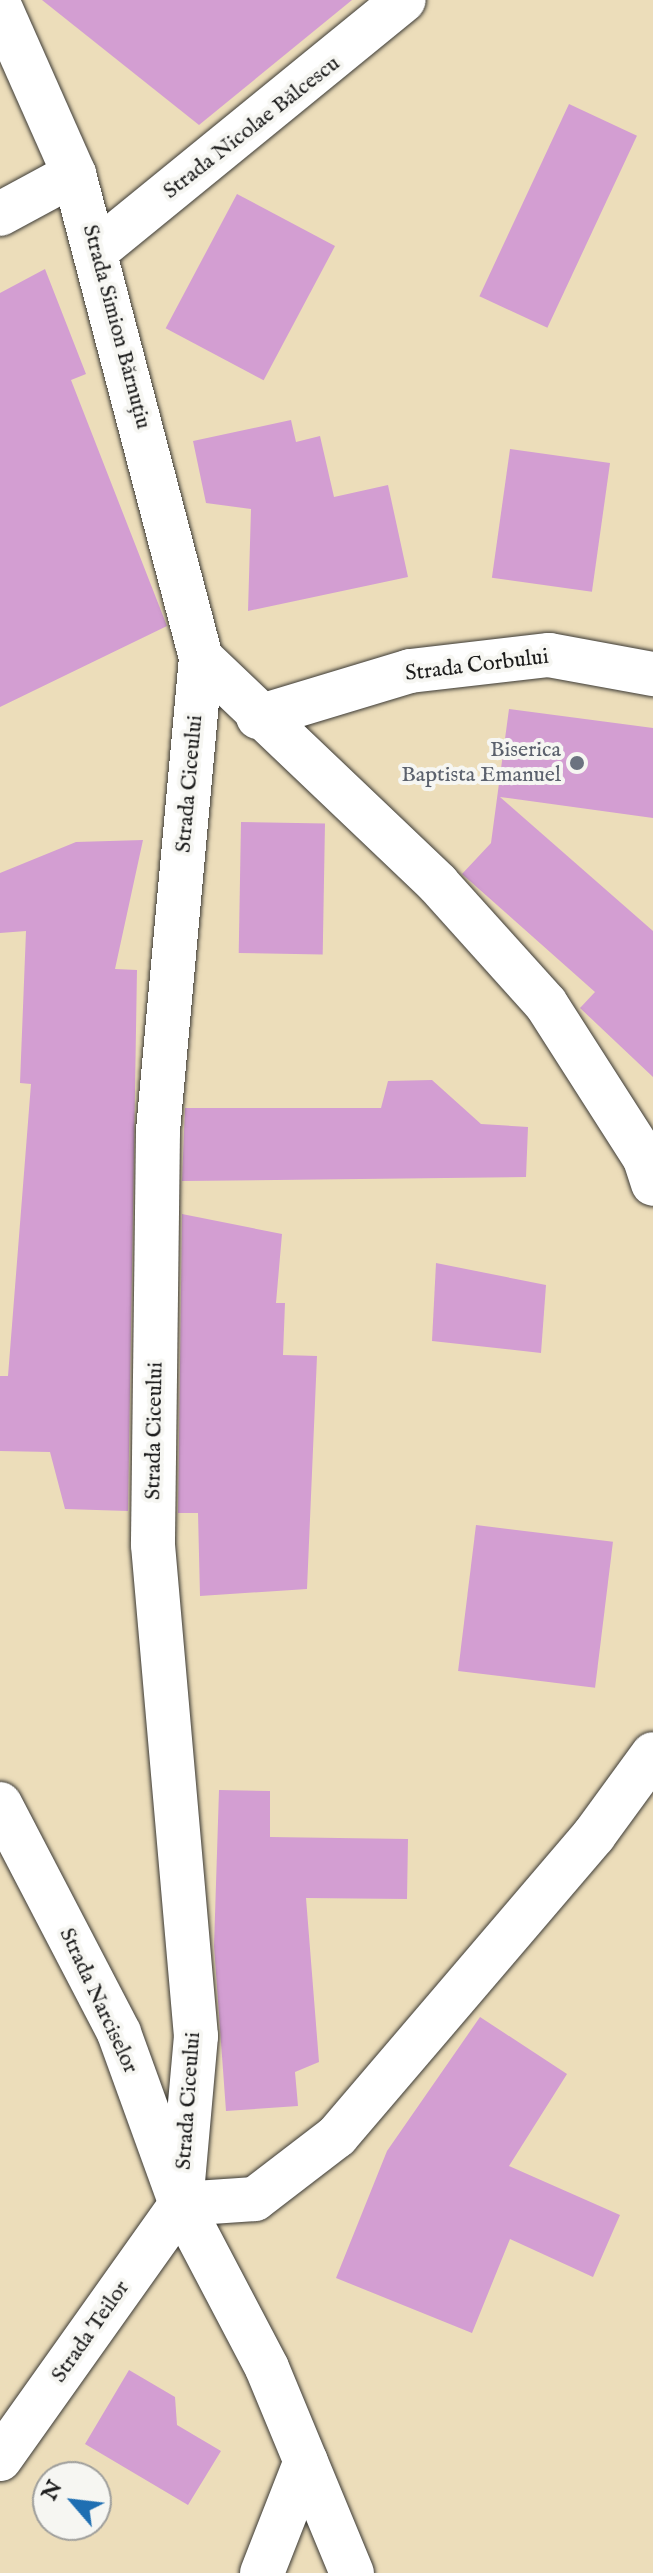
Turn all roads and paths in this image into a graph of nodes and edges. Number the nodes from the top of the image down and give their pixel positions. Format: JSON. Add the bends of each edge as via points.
{"nodes":[{"id":1,"x":404,"y":0,"type":"edge"},
{"id":2,"x":0,"y":7,"type":"edge"},
{"id":3,"x":74,"y":174,"type":"junction"},
{"id":4,"x":0,"y":214,"type":"edge"},
{"id":5,"x":96,"y":251,"type":"junction"},
{"id":6,"x":201,"y":658,"type":"junction"},
{"id":7,"x":653,"y":674,"type":"edge"},
{"id":8,"x":258,"y":717,"type":"junction"},
{"id":9,"x":653,"y":1184,"type":"edge"},
{"id":10,"x":653,"y":1754,"type":"edge"},
{"id":11,"x":0,"y":1804,"type":"edge"},
{"id":12,"x":181,"y":2204,"type":"junction"},
{"id":13,"x":0,"y":2459,"type":"edge"},
{"id":14,"x":306,"y":2461,"type":"junction"},
{"id":15,"x":262,"y":2573,"type":"edge"},
{"id":16,"x":352,"y":2573,"type":"edge"}],
"edges":[{"from":1,"to":5,"type":"street","name":"Strada Nicolae Bălcescu"},
{"from":2,"to":3,"type":"street","name":"Strada Simion Bărnuțiu"},
{"from":3,"to":4,"type":"street"},
{"from":3,"to":5,"type":"street","name":"Strada Simion Bărnuțiu"},
{"from":5,"to":6,"type":"street","name":"Strada Simion Bărnuțiu"},
{"from":6,"to":8,"type":"street"},
{"from":6,"to":12,"type":"street","name":"Strada Ciceului","via":[[158,1131],[153,1545],[196,2036]]},
{"from":7,"to":8,"type":"street","name":"Strada Corbului","via":[[549,655],[410,671]]},
{"from":8,"to":9,"type":"street","via":[[438,884],[546,1004],[645,1159]]},
{"from":10,"to":12,"type":"street","via":[[594,1835],[337,2136],[255,2199]]},
{"from":11,"to":12,"type":"street","name":"Strada Narciselor","via":[[119,2033]]},
{"from":12,"to":13,"type":"street","name":"Strada Teilor"},
{"from":12,"to":14,"type":"street","name":"Strada Narciselor"},
{"from":14,"to":15,"type":"street"},
{"from":14,"to":16,"type":"street","name":"Strada Narciselor"}]}
